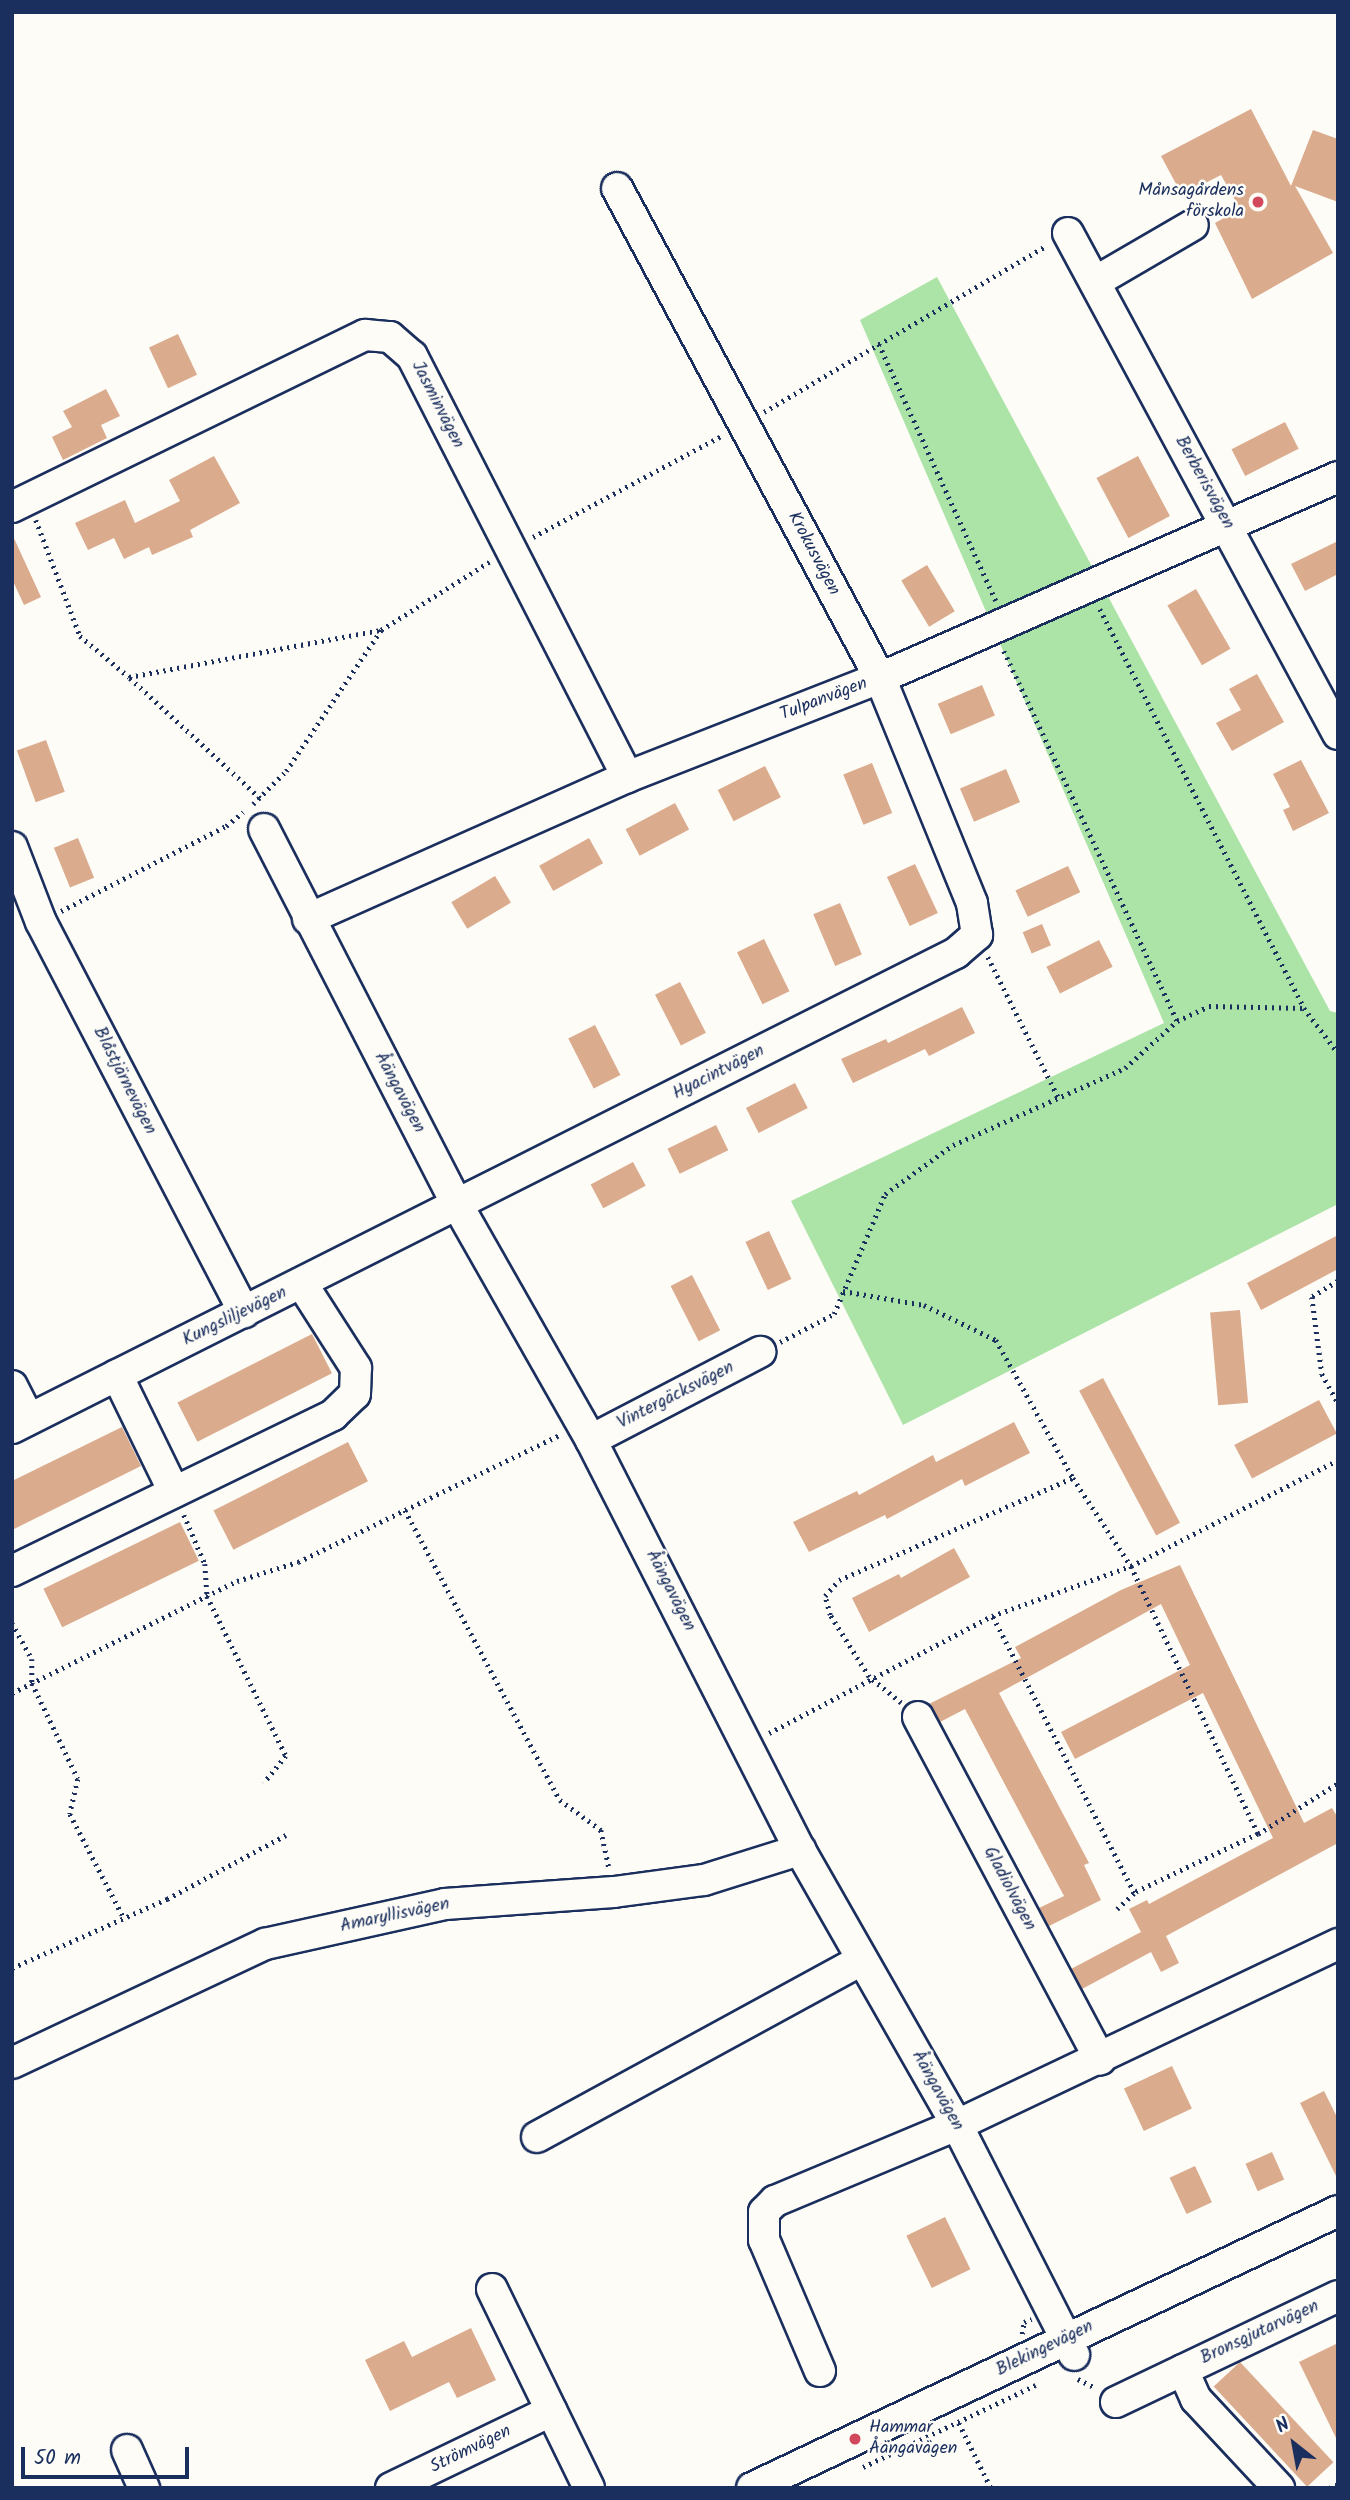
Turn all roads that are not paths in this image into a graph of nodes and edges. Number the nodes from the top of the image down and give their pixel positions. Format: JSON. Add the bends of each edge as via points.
{"nodes":[{"id":1,"x":617,"y":188,"type":"dead end"},
{"id":2,"x":1194,"y":225,"type":"dead end"},
{"id":3,"x":1068,"y":233,"type":"road end"},
{"id":4,"x":1095,"y":282,"type":"junction"},
{"id":5,"x":1338,"y":477,"type":"edge"},
{"id":6,"x":20,"y":503,"type":"edge"},
{"id":7,"x":1227,"y":524,"type":"junction"},
{"id":8,"x":880,"y":678,"type":"junction"},
{"id":9,"x":1338,"y":734,"type":"edge"},
{"id":10,"x":627,"y":777,"type":"junction"},
{"id":11,"x":264,"y":829,"type":"dead end"},
{"id":12,"x":12,"y":847,"type":"edge"},
{"id":13,"x":308,"y":919,"type":"junction"},
{"id":14,"x":976,"y":934,"type":"joint"},
{"id":15,"x":458,"y":1206,"type":"junction"},
{"id":16,"x":302,"y":1284,"type":"junction"},
{"id":17,"x":244,"y":1312,"type":"junction"},
{"id":18,"x":760,"y":1352,"type":"road end"},
{"id":19,"x":117,"y":1376,"type":"junction"},
{"id":20,"x":12,"y":1385,"type":"edge"},
{"id":21,"x":21,"y":1424,"type":"edge"},
{"id":22,"x":587,"y":1432,"type":"junction"},
{"id":23,"x":174,"y":1492,"type":"junction"},
{"id":24,"x":12,"y":1571,"type":"edge"},
{"id":25,"x":918,"y":1717,"type":"road end"},
{"id":26,"x":800,"y":1850,"type":"junction"},
{"id":27,"x":1338,"y":1944,"type":"edge"},
{"id":28,"x":862,"y":1960,"type":"junction"},
{"id":29,"x":1100,"y":2060,"type":"junction"},
{"id":30,"x":12,"y":2063,"type":"edge"},
{"id":31,"x":957,"y":2125,"type":"junction"},
{"id":32,"x":537,"y":2137,"type":"dead end"},
{"id":33,"x":1338,"y":2211,"type":"edge"},
{"id":34,"x":1338,"y":2230,"type":"edge"},
{"id":35,"x":492,"y":2289,"type":"dead end"},
{"id":36,"x":1338,"y":2296,"type":"edge"},
{"id":37,"x":1071,"y":2357,"type":"junction"},
{"id":38,"x":1183,"y":2370,"type":"junction"},
{"id":39,"x":820,"y":2371,"type":"dead end"},
{"id":40,"x":1116,"y":2402,"type":"road end"},
{"id":41,"x":551,"y":2411,"type":"junction"},
{"id":42,"x":127,"y":2450,"type":"dead end"},
{"id":43,"x":145,"y":2488,"type":"edge"},
{"id":44,"x":391,"y":2488,"type":"edge"},
{"id":45,"x":589,"y":2488,"type":"edge"},
{"id":46,"x":752,"y":2488,"type":"edge"},
{"id":47,"x":796,"y":2488,"type":"edge"},
{"id":48,"x":1279,"y":2488,"type":"edge"}],
"edges":[{"from":1,"to":8,"type":"street","name":"Krokusvägen"},
{"from":2,"to":4,"type":"street"},
{"from":3,"to":4,"type":"street","name":"Berberisvägen"},
{"from":4,"to":7,"type":"street","name":"Berberisvägen"},
{"from":5,"to":7,"type":"street","name":"Tulpanvägen"},
{"from":6,"to":10,"type":"street","name":"Jasminvägen","via":[[365,335],[390,337],[412,356]]},
{"from":7,"to":8,"type":"street","name":"Tulpanvägen"},
{"from":7,"to":9,"type":"street","name":"Berberisvägen"},
{"from":8,"to":10,"type":"street","name":"Tulpanvägen"},
{"from":8,"to":14,"type":"street","name":"Krokusvägen","via":[[972,903]]},
{"from":10,"to":13,"type":"street","name":"Tulpanvägen"},
{"from":11,"to":13,"type":"street","name":"Åängavägen"},
{"from":12,"to":17,"type":"street","name":"Blåstjärnevägen","via":[[41,922]]},
{"from":13,"to":15,"type":"street","name":"Åängavägen"},
{"from":14,"to":15,"type":"street","name":"Hyacintvägen","via":[[956,953]]},
{"from":15,"to":16,"type":"street","name":"Kungsliljevägen"},
{"from":15,"to":22,"type":"street","name":"Åängavägen"},
{"from":16,"to":17,"type":"street","name":"Kungsliljevägen"},
{"from":16,"to":23,"type":"street","via":[[356,1368],[355,1394],[333,1415]]},
{"from":17,"to":19,"type":"street","name":"Kungsliljevägen"},
{"from":18,"to":22,"type":"street","name":"Vintergäcksvägen"},
{"from":19,"to":21,"type":"street","name":"Kungsliljevägen"},
{"from":19,"to":23,"type":"street"},
{"from":20,"to":21,"type":"street"},
{"from":22,"to":26,"type":"street","name":"Åängavägen"},
{"from":23,"to":24,"type":"street"},
{"from":25,"to":29,"type":"street","name":"Gladiolvägen"},
{"from":26,"to":28,"type":"street","name":"Åängavägen"},
{"from":26,"to":30,"type":"street","name":"Amaryllisvägen","via":[[704,1880],[614,1892],[445,1904],[265,1944]]},
{"from":27,"to":29,"type":"street"},
{"from":28,"to":31,"type":"street","name":"Åängavägen"},
{"from":28,"to":32,"type":"street"},
{"from":29,"to":31,"type":"street"},
{"from":31,"to":37,"type":"street","name":"Åängavägen"},
{"from":31,"to":39,"type":"street","via":[[792,2191],[764,2212],[764,2240]]},
{"from":33,"to":37,"type":"street","name":"Blekingevägen"},
{"from":34,"to":37,"type":"street","name":"Blekingevägen"},
{"from":35,"to":41,"type":"street"},
{"from":36,"to":38,"type":"street","name":"Bronsgjutarvägen"},
{"from":37,"to":46,"type":"street","name":"Blekingevägen"},
{"from":37,"to":47,"type":"street","name":"Blekingevägen"},
{"from":38,"to":40,"type":"street","name":"Bronsgjutarvägen"},
{"from":38,"to":48,"type":"street","name":"Bronsgjutarvägen","via":[[1196,2399]]},
{"from":41,"to":44,"type":"street","name":"Strömvägen"},
{"from":41,"to":45,"type":"street"},
{"from":42,"to":43,"type":"street"}]}
